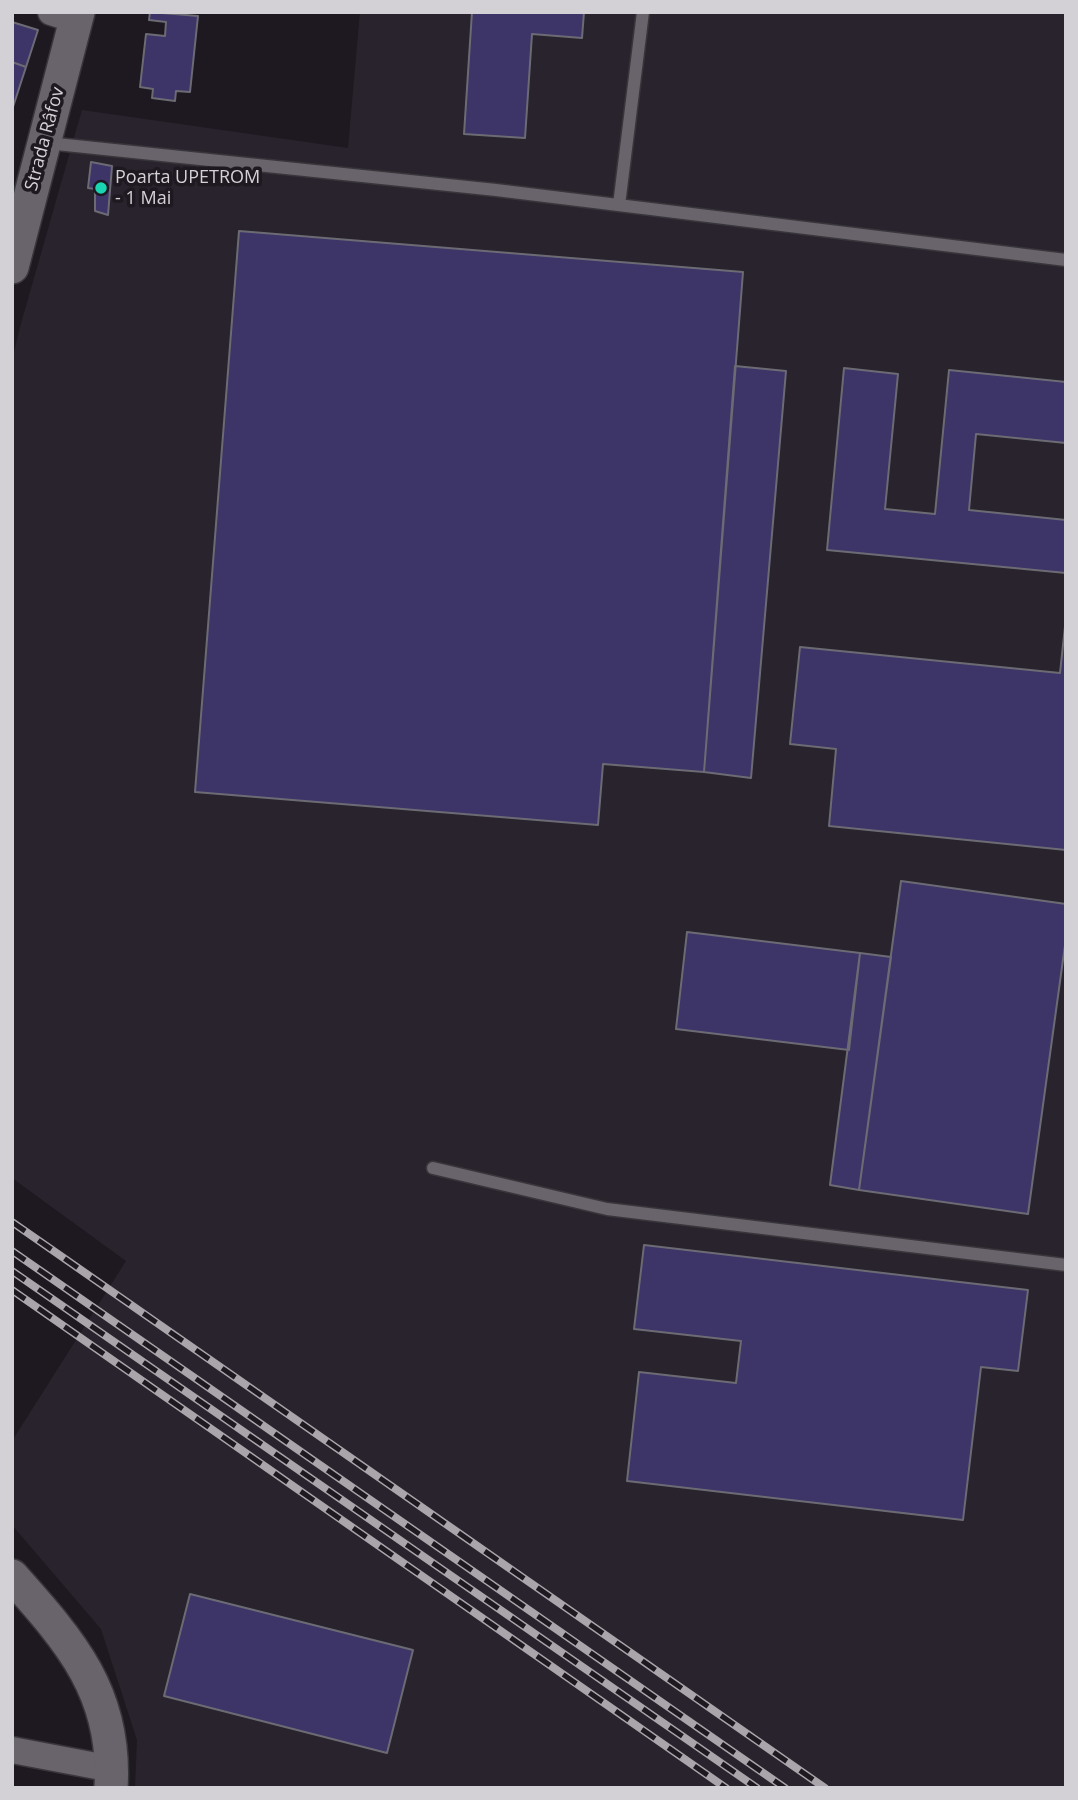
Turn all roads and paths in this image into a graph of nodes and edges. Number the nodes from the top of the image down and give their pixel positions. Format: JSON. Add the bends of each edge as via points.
{"nodes":[{"id":1,"x":643,"y":12,"type":"edge"},
{"id":2,"x":68,"y":15,"type":"edge"},
{"id":3,"x":43,"y":143,"type":"junction"},
{"id":4,"x":619,"y":205,"type":"junction"},
{"id":5,"x":13,"y":260,"type":"edge"},
{"id":6,"x":1066,"y":260,"type":"edge"},
{"id":7,"x":433,"y":1168,"type":"dead end"},
{"id":8,"x":1066,"y":1265,"type":"edge"},
{"id":9,"x":12,"y":1576,"type":"edge"},
{"id":10,"x":12,"y":1751,"type":"edge"},
{"id":11,"x":111,"y":1778,"type":"edge"}],
"edges":[{"from":1,"to":4,"type":"lane"},
{"from":2,"to":3,"type":"street","name":"Strada Râfov"},
{"from":3,"to":4,"type":"lane"},
{"from":3,"to":5,"type":"street","name":"Strada Râfov"},
{"from":4,"to":6,"type":"lane"},
{"from":7,"to":8,"type":"lane","via":[[607,1209]]},
{"from":9,"to":11,"type":"street","via":[[56,1626],[94,1685],[111,1737]]},
{"from":10,"to":11,"type":"street"}]}
